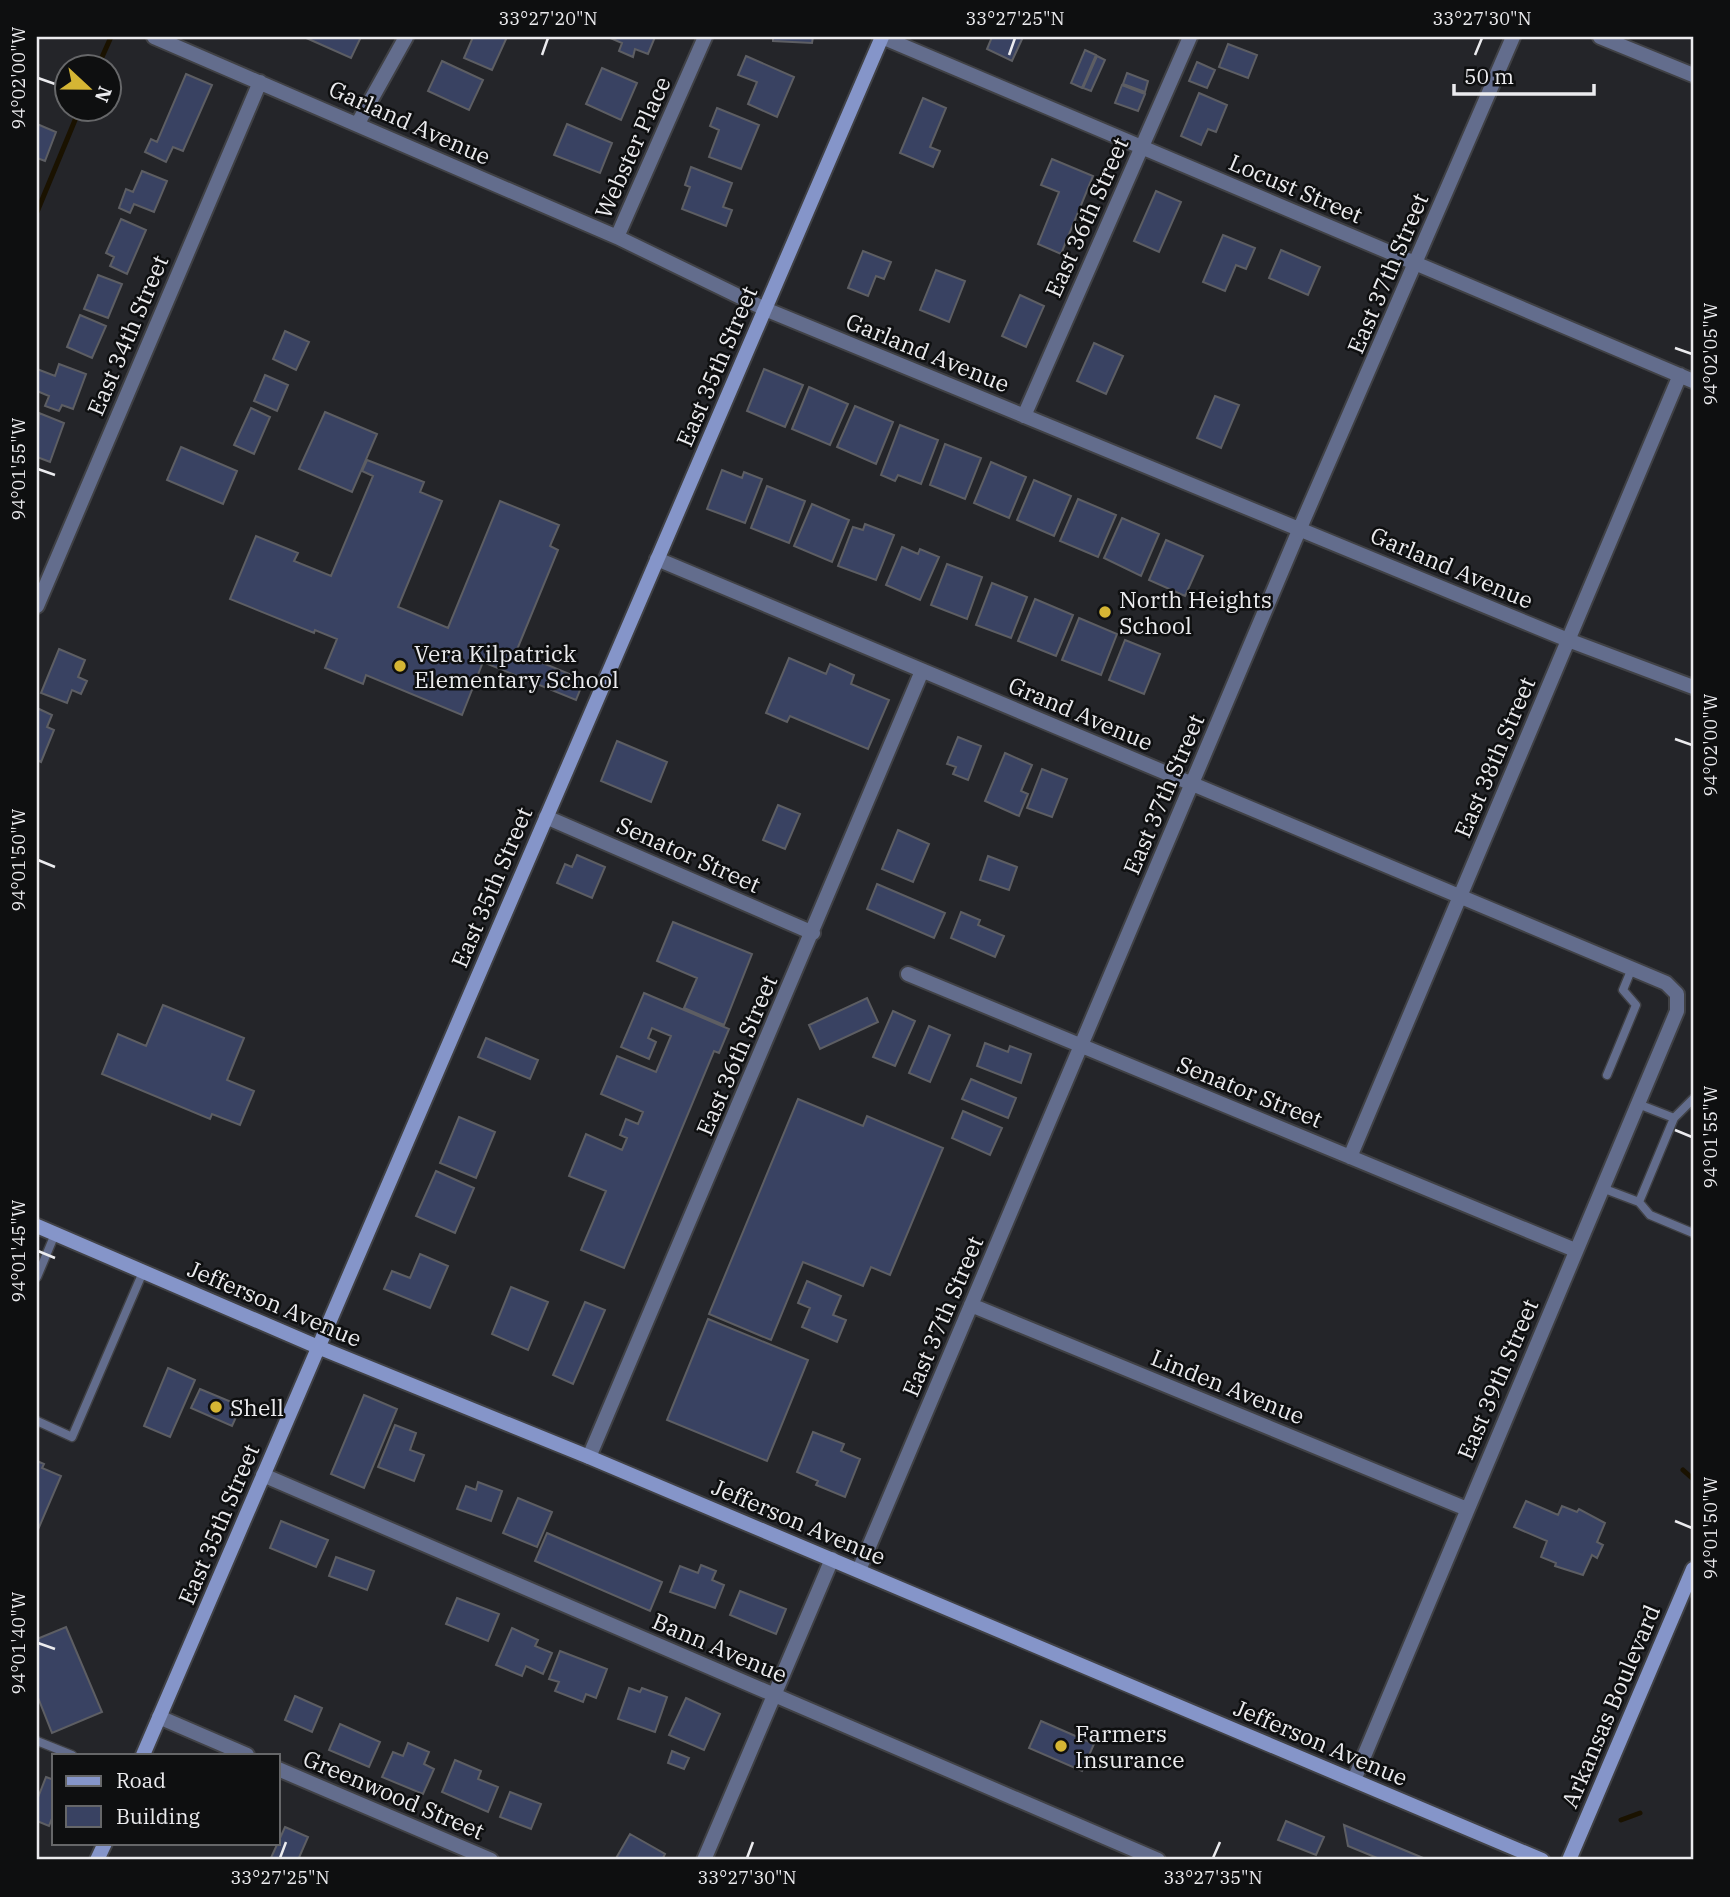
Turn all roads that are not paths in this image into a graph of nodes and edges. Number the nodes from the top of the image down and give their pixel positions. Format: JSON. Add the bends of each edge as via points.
{"nodes":[{"id":1,"x":154,"y":37,"type":"edge"},
{"id":2,"x":406,"y":37,"type":"edge"},
{"id":3,"x":705,"y":37,"type":"edge"},
{"id":4,"x":882,"y":37,"type":"edge"},
{"id":5,"x":1190,"y":37,"type":"edge"},
{"id":6,"x":1513,"y":37,"type":"edge"},
{"id":7,"x":1600,"y":37,"type":"edge"},
{"id":8,"x":1693,"y":75,"type":"edge"},
{"id":9,"x":260,"y":82,"type":"junction"},
{"id":10,"x":358,"y":123,"type":"junction"},
{"id":11,"x":1142,"y":147,"type":"junction"},
{"id":12,"x":617,"y":237,"type":"junction"},
{"id":13,"x":1416,"y":263,"type":"junction"},
{"id":14,"x":765,"y":309,"type":"junction"},
{"id":15,"x":1686,"y":378,"type":"edge"},
{"id":16,"x":1024,"y":416,"type":"junction"},
{"id":17,"x":1300,"y":528,"type":"junction"},
{"id":18,"x":657,"y":559,"type":"junction"},
{"id":19,"x":37,"y":605,"type":"edge"},
{"id":20,"x":1568,"y":640,"type":"junction"},
{"id":21,"x":922,"y":671,"type":"junction"},
{"id":22,"x":1693,"y":687,"type":"edge"},
{"id":23,"x":1193,"y":784,"type":"junction"},
{"id":24,"x":546,"y":817,"type":"junction"},
{"id":25,"x":1460,"y":896,"type":"junction"},
{"id":26,"x":813,"y":933,"type":"junction"},
{"id":27,"x":1632,"y":968,"type":"junction"},
{"id":28,"x":908,"y":974,"type":"dead end"},
{"id":29,"x":1677,"y":995,"type":"joint"},
{"id":30,"x":1081,"y":1046,"type":"junction"},
{"id":31,"x":1607,"y":1075,"type":"dead end"},
{"id":32,"x":1693,"y":1099,"type":"edge"},
{"id":33,"x":1638,"y":1104,"type":"junction"},
{"id":34,"x":1674,"y":1118,"type":"junction"},
{"id":35,"x":1350,"y":1157,"type":"junction"},
{"id":36,"x":1602,"y":1188,"type":"junction"},
{"id":37,"x":1639,"y":1202,"type":"junction"},
{"id":38,"x":37,"y":1226,"type":"edge"},
{"id":39,"x":1693,"y":1233,"type":"edge"},
{"id":40,"x":55,"y":1234,"type":"junction"},
{"id":41,"x":1575,"y":1250,"type":"junction"},
{"id":42,"x":143,"y":1272,"type":"junction"},
{"id":43,"x":37,"y":1277,"type":"edge"},
{"id":44,"x":971,"y":1305,"type":"junction"},
{"id":45,"x":318,"y":1347,"type":"junction"},
{"id":46,"x":37,"y":1421,"type":"edge"},
{"id":47,"x":589,"y":1457,"type":"junction"},
{"id":48,"x":263,"y":1475,"type":"junction"},
{"id":49,"x":1467,"y":1509,"type":"junction"},
{"id":50,"x":832,"y":1559,"type":"junction"},
{"id":51,"x":1693,"y":1569,"type":"edge"},
{"id":52,"x":859,"y":1570,"type":"junction"},
{"id":53,"x":774,"y":1695,"type":"junction"},
{"id":54,"x":159,"y":1717,"type":"junction"},
{"id":55,"x":37,"y":1741,"type":"edge"},
{"id":56,"x":70,"y":1754,"type":"edge"},
{"id":57,"x":143,"y":1754,"type":"edge"},
{"id":58,"x":245,"y":1754,"type":"edge"},
{"id":59,"x":280,"y":1770,"type":"edge"},
{"id":60,"x":1354,"y":1780,"type":"junction"},
{"id":61,"x":105,"y":1844,"type":"edge"},
{"id":62,"x":97,"y":1860,"type":"edge"},
{"id":63,"x":491,"y":1860,"type":"edge"},
{"id":64,"x":704,"y":1860,"type":"edge"},
{"id":65,"x":1158,"y":1860,"type":"edge"},
{"id":66,"x":1542,"y":1860,"type":"edge"},
{"id":67,"x":1569,"y":1860,"type":"edge"}],
"edges":[{"from":1,"to":9,"type":"street","name":"Garland Avenue"},
{"from":2,"to":10,"type":"street"},
{"from":3,"to":12,"type":"street","name":"Webster Place"},
{"from":4,"to":11,"type":"street","name":"Locust Street"},
{"from":4,"to":14,"type":"main road","name":"East 35th Street"},
{"from":5,"to":11,"type":"street","name":"East 36th Street"},
{"from":6,"to":13,"type":"street","name":"East 37th Street"},
{"from":7,"to":8,"type":"street"},
{"from":9,"to":10,"type":"street","name":"Garland Avenue"},
{"from":9,"to":19,"type":"street","name":"East 34th Street"},
{"from":10,"to":12,"type":"street","name":"Garland Avenue"},
{"from":11,"to":13,"type":"street","name":"Locust Street"},
{"from":11,"to":16,"type":"street","name":"East 36th Street"},
{"from":12,"to":14,"type":"street","name":"Garland Avenue"},
{"from":13,"to":15,"type":"street","name":"Locust Street"},
{"from":13,"to":17,"type":"street","name":"East 37th Street"},
{"from":14,"to":16,"type":"street","name":"Garland Avenue"},
{"from":14,"to":18,"type":"main road","name":"East 35th Street"},
{"from":15,"to":20,"type":"street","name":"East 38th Street"},
{"from":16,"to":17,"type":"street","name":"Garland Avenue"},
{"from":17,"to":20,"type":"street","name":"Garland Avenue"},
{"from":17,"to":23,"type":"street","name":"East 37th Street"},
{"from":18,"to":21,"type":"street","name":"Grand Avenue"},
{"from":18,"to":24,"type":"main road","name":"East 35th Street"},
{"from":20,"to":22,"type":"street","name":"Garland Avenue"},
{"from":20,"to":25,"type":"street","name":"East 38th Street"},
{"from":21,"to":23,"type":"street","name":"Grand Avenue"},
{"from":21,"to":26,"type":"street","name":"East 36th Street"},
{"from":23,"to":25,"type":"street","name":"Grand Avenue"},
{"from":23,"to":30,"type":"street","name":"East 37th Street"},
{"from":24,"to":26,"type":"street","name":"Senator Street"},
{"from":24,"to":45,"type":"main road","name":"East 35th Street"},
{"from":25,"to":27,"type":"street","name":"Grand Avenue"},
{"from":25,"to":35,"type":"street","name":"East 38th Street"},
{"from":26,"to":47,"type":"street","name":"East 36th Street"},
{"from":27,"to":29,"type":"street","name":"Grand Avenue","via":[[1666,983]]},
{"from":27,"to":31,"type":"lane","via":[[1623,990],[1636,1005]]},
{"from":28,"to":30,"type":"street","name":"Senator Street"},
{"from":29,"to":33,"type":"street","name":"East 39th Street","via":[[1677,1010]]},
{"from":30,"to":35,"type":"street","name":"Senator Street"},
{"from":30,"to":44,"type":"street","name":"East 37th Street"},
{"from":32,"to":34,"type":"lane"},
{"from":33,"to":34,"type":"lane"},
{"from":33,"to":36,"type":"street","name":"East 39th Street"},
{"from":34,"to":37,"type":"lane"},
{"from":35,"to":41,"type":"street","name":"Senator Street"},
{"from":36,"to":37,"type":"lane"},
{"from":36,"to":41,"type":"street","name":"East 39th Street"},
{"from":37,"to":39,"type":"lane","via":[[1650,1215]]},
{"from":38,"to":40,"type":"main road","name":"Jefferson Avenue"},
{"from":40,"to":42,"type":"main road","name":"Jefferson Avenue"},
{"from":40,"to":43,"type":"lane"},
{"from":41,"to":49,"type":"street","name":"East 39th Street"},
{"from":42,"to":45,"type":"main road","name":"Jefferson Avenue"},
{"from":42,"to":46,"type":"lane","via":[[72,1437]]},
{"from":44,"to":49,"type":"street","name":"Linden Avenue"},
{"from":44,"to":52,"type":"street","name":"East 37th Street"},
{"from":45,"to":47,"type":"main road","name":"Jefferson Avenue"},
{"from":45,"to":48,"type":"main road","name":"East 35th Street"},
{"from":47,"to":50,"type":"main road","name":"Jefferson Avenue"},
{"from":48,"to":53,"type":"street","name":"Bann Avenue"},
{"from":48,"to":54,"type":"main road","name":"East 35th Street"},
{"from":49,"to":60,"type":"street","name":"East 39th Street"},
{"from":50,"to":52,"type":"main road","name":"Jefferson Avenue"},
{"from":50,"to":53,"type":"street"},
{"from":51,"to":67,"type":"main road","name":"Arkansas Boulevard"},
{"from":52,"to":60,"type":"main road","name":"Jefferson Avenue"},
{"from":53,"to":64,"type":"street"},
{"from":53,"to":65,"type":"street","name":"Bann Avenue"},
{"from":54,"to":57,"type":"main road","name":"East 35th Street"},
{"from":54,"to":58,"type":"street"},
{"from":55,"to":56,"type":"lane"},
{"from":59,"to":63,"type":"street","name":"Greenwood Street"},
{"from":60,"to":66,"type":"main road","name":"Jefferson Avenue"},
{"from":61,"to":62,"type":"main road"}]}
